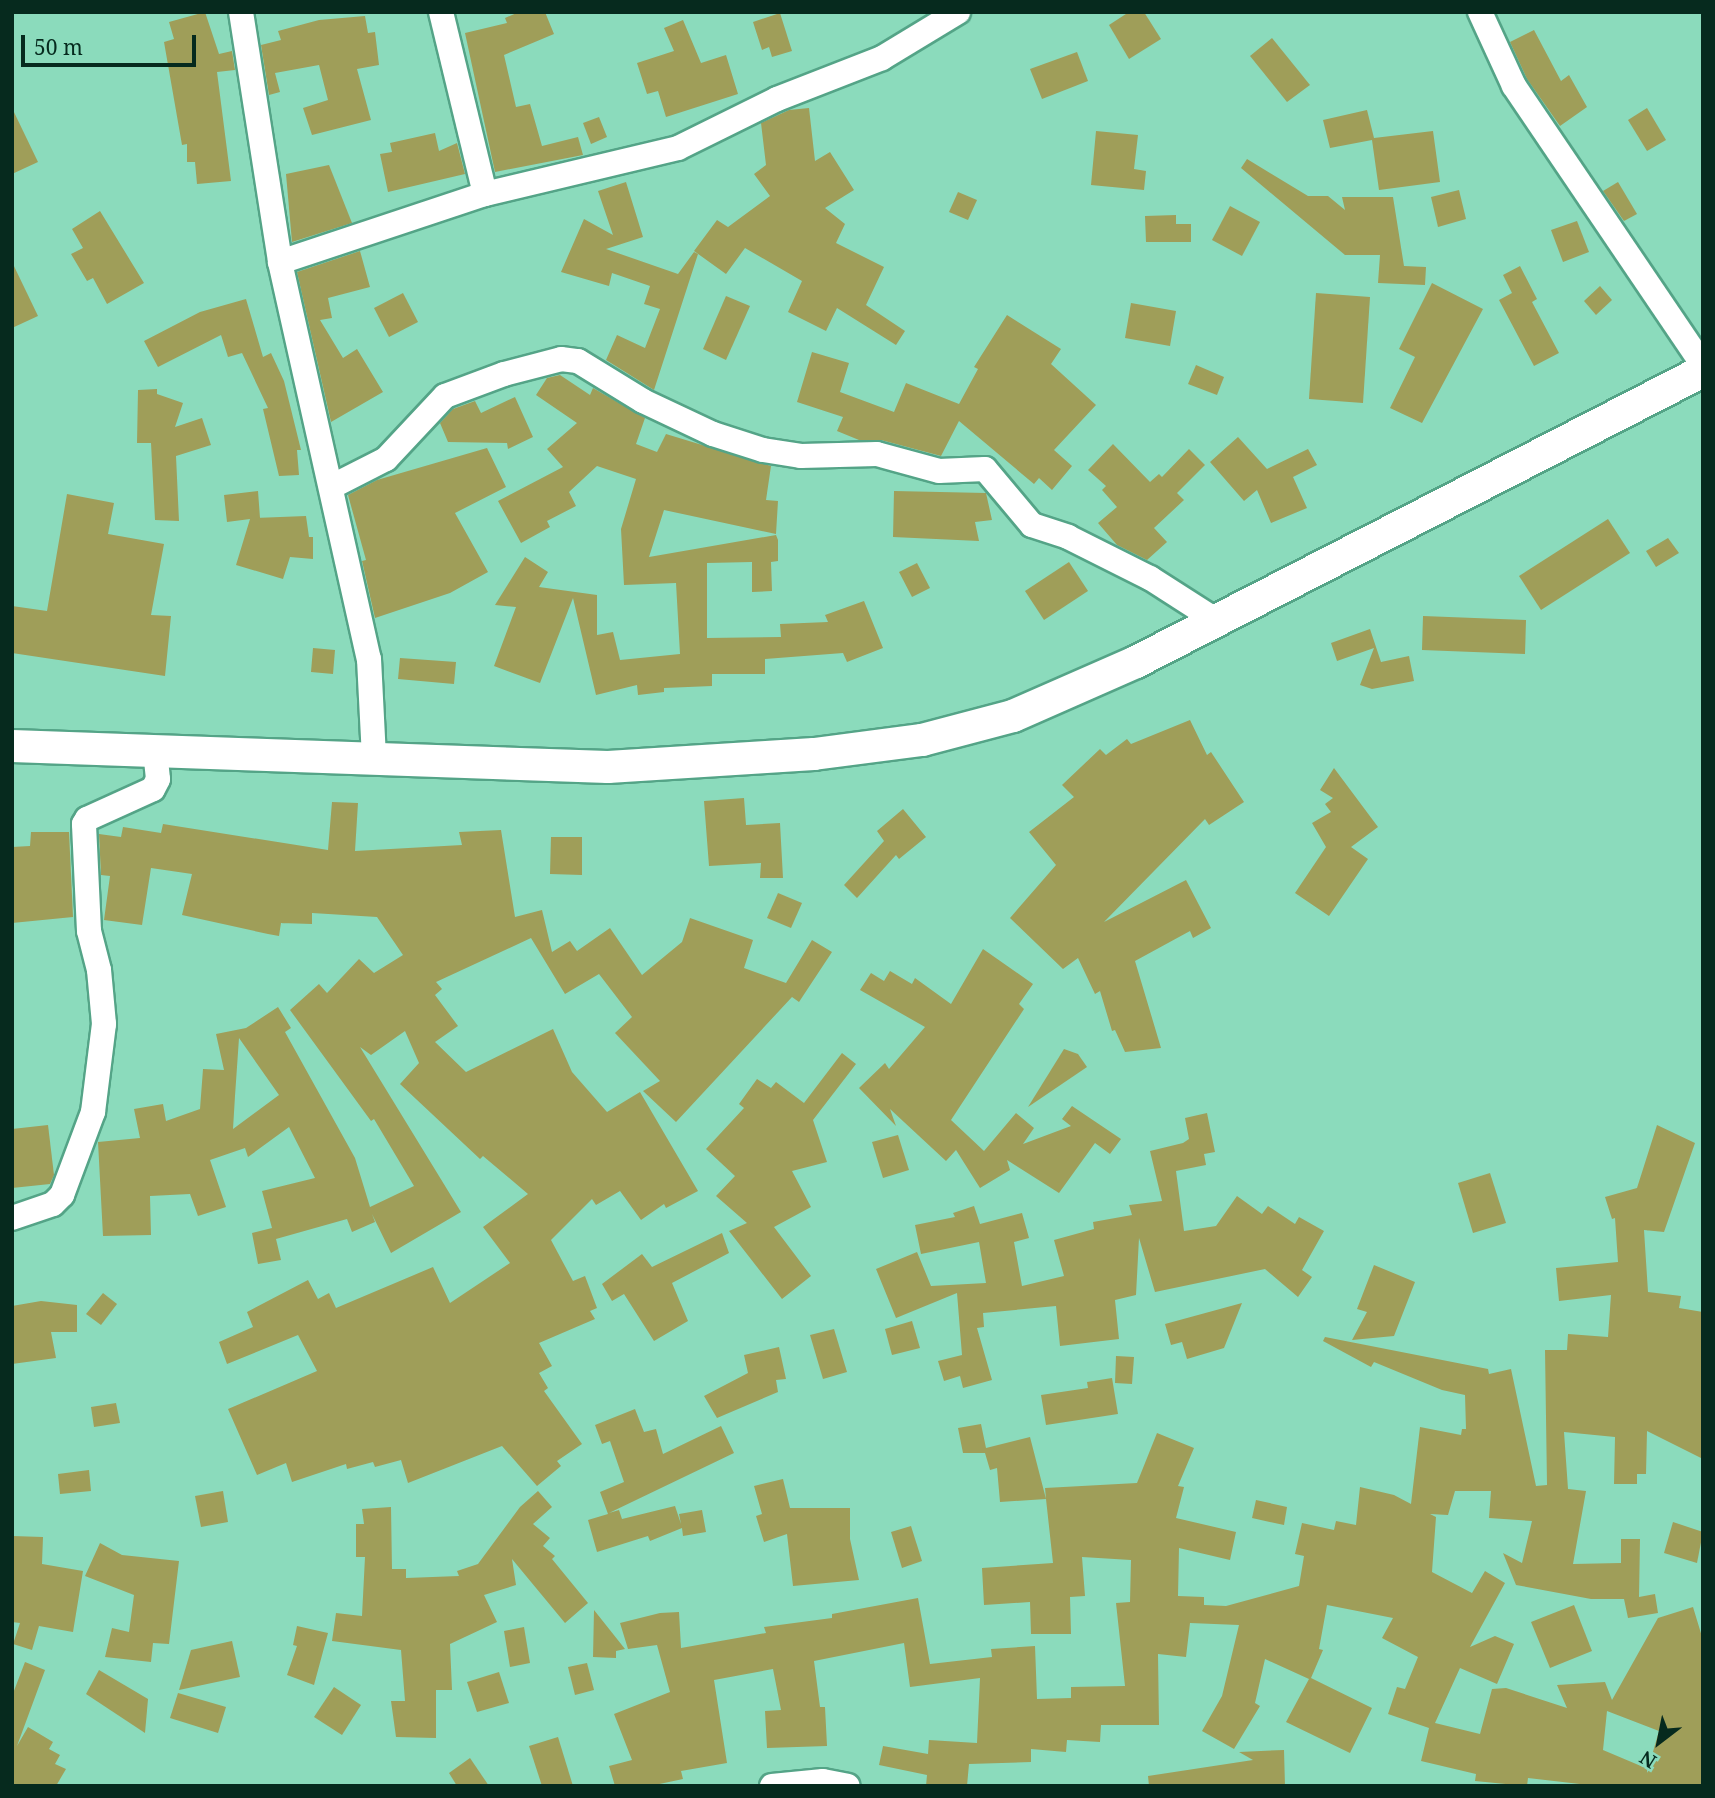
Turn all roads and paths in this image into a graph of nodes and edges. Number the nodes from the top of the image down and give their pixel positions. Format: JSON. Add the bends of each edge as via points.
{"nodes":[{"id":1,"x":241,"y":12,"type":"edge"},
{"id":2,"x":441,"y":12,"type":"edge"},
{"id":3,"x":958,"y":12,"type":"edge"},
{"id":4,"x":1480,"y":12,"type":"edge"},
{"id":5,"x":485,"y":194,"type":"junction"},
{"id":6,"x":280,"y":262,"type":"junction"},
{"id":7,"x":1703,"y":365,"type":"edge"},
{"id":8,"x":1703,"y":371,"type":"edge"},
{"id":9,"x":331,"y":487,"type":"junction"},
{"id":10,"x":1217,"y":621,"type":"junction"},
{"id":11,"x":12,"y":746,"type":"edge"},
{"id":12,"x":155,"y":748,"type":"junction"},
{"id":13,"x":374,"y":757,"type":"junction"},
{"id":14,"x":12,"y":1218,"type":"edge"},
{"id":15,"x":772,"y":1786,"type":"edge"},
{"id":16,"x":848,"y":1786,"type":"edge"}],
"edges":[{"from":1,"to":6,"type":"street"},
{"from":2,"to":5,"type":"street"},
{"from":3,"to":5,"type":"street","via":[[881,58],[777,99],[678,148]]},
{"from":4,"to":7,"type":"street","via":[[1514,86]]},
{"from":5,"to":6,"type":"street"},
{"from":6,"to":9,"type":"street"},
{"from":8,"to":10,"type":"main road"},
{"from":9,"to":10,"type":"street","via":[[386,459],[445,396],[561,359],[578,361],[643,401],[713,434],[763,450],[802,456],[877,454],[939,471],[985,469],[1032,525],[1068,537],[1150,578]]},
{"from":9,"to":13,"type":"street","via":[[369,659]]},
{"from":10,"to":13,"type":"main road","via":[[1013,716],[922,740],[814,754],[608,767]]},
{"from":11,"to":12,"type":"main road"},
{"from":12,"to":13,"type":"main road"},
{"from":12,"to":14,"type":"street","via":[[158,779],[153,789],[84,824],[89,931],[99,970],[104,1024],[93,1112],[62,1195],[53,1204]]},
{"from":15,"to":16,"type":"street","via":[[823,1781]]}]}
